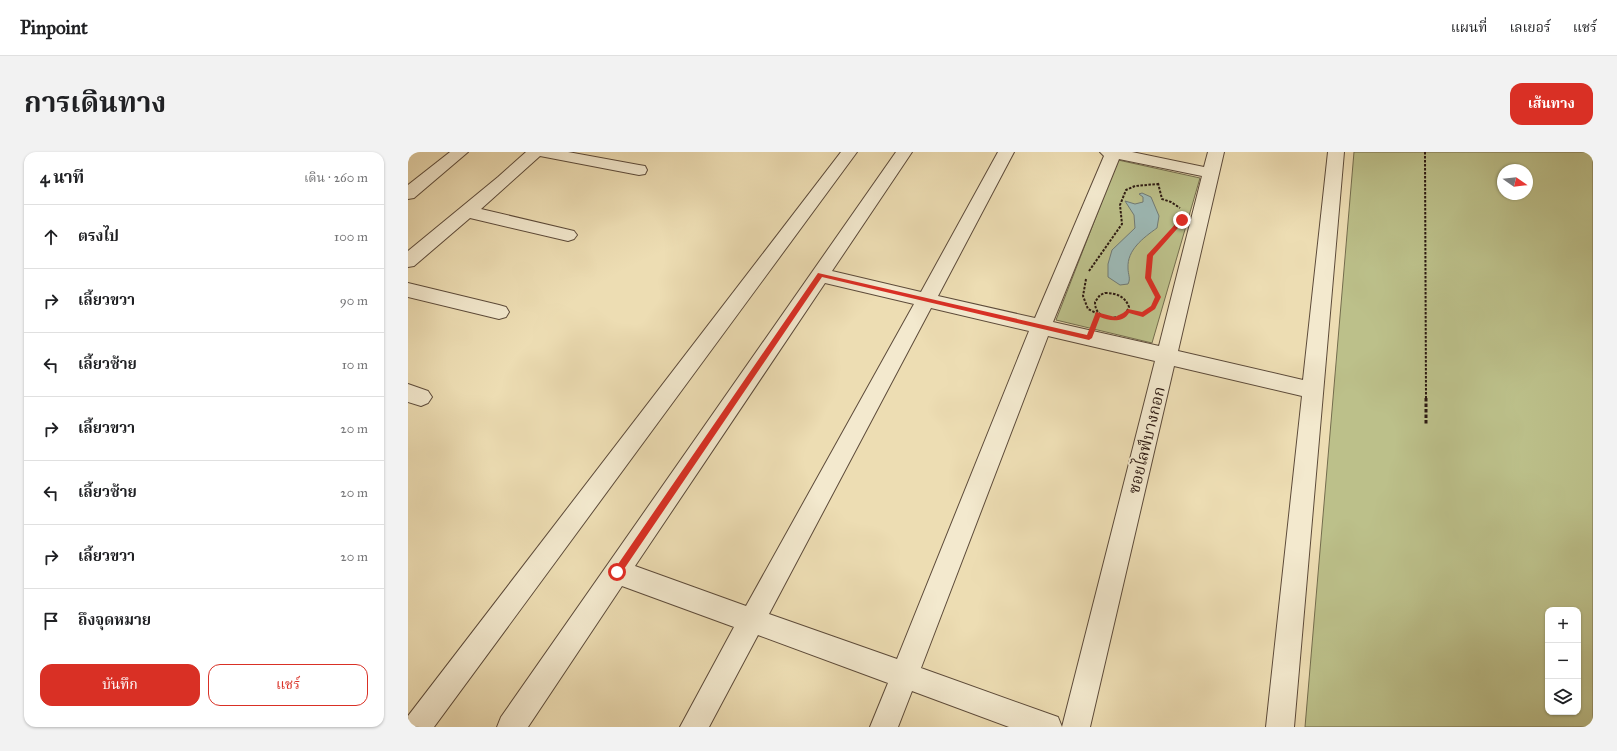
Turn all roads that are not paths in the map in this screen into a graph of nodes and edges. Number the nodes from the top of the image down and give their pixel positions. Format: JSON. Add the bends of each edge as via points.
{"nodes":[{"id":1,"x":460,"y":152,"type":"edge"},
{"id":2,"x":535,"y":152,"type":"edge"},
{"id":3,"x":541,"y":152,"type":"edge"},
{"id":4,"x":849,"y":152,"type":"edge"},
{"id":5,"x":904,"y":152,"type":"edge"},
{"id":6,"x":1006,"y":152,"type":"edge"},
{"id":7,"x":1216,"y":152,"type":"edge"},
{"id":8,"x":1336,"y":152,"type":"edge"},
{"id":9,"x":1110,"y":153,"type":"edge"},
{"id":10,"x":639,"y":170,"type":"dead end"},
{"id":11,"x":1211,"y":173,"type":"junction"},
{"id":12,"x":408,"y":194,"type":"edge"},
{"id":13,"x":467,"y":212,"type":"junction"},
{"id":14,"x":568,"y":235,"type":"dead end"},
{"id":15,"x":408,"y":261,"type":"edge"},
{"id":16,"x":820,"y":275,"type":"junction"},
{"id":17,"x":408,"y":290,"type":"edge"},
{"id":18,"x":926,"y":299,"type":"junction"},
{"id":19,"x":499,"y":312,"type":"dead end"},
{"id":20,"x":1042,"y":326,"type":"junction"},
{"id":21,"x":1167,"y":356,"type":"junction"},
{"id":22,"x":1312,"y":390,"type":"junction"},
{"id":23,"x":617,"y":572,"type":"junction"},
{"id":24,"x":752,"y":620,"type":"junction"},
{"id":25,"x":904,"y":675,"type":"junction"},
{"id":26,"x":417,"y":727,"type":"edge"},
{"id":27,"x":512,"y":727,"type":"edge"},
{"id":28,"x":694,"y":727,"type":"edge"},
{"id":29,"x":884,"y":727,"type":"edge"},
{"id":30,"x":1048,"y":727,"type":"edge"},
{"id":31,"x":1076,"y":727,"type":"edge"},
{"id":32,"x":1280,"y":727,"type":"edge"}],
"edges":[{"from":1,"to":12,"type":"street"},
{"from":2,"to":13,"type":"street"},
{"from":3,"to":10,"type":"street"},
{"from":4,"to":26,"type":"street"},
{"from":5,"to":16,"type":"street"},
{"from":6,"to":18,"type":"street"},
{"from":7,"to":11,"type":"street","name":"ซอยไลฟ์บางกอก"},
{"from":8,"to":22,"type":"street"},
{"from":9,"to":11,"type":"street"},
{"from":9,"to":20,"type":"street"},
{"from":11,"to":21,"type":"street","name":"ซอยไลฟ์บางกอก"},
{"from":13,"to":14,"type":"street"},
{"from":13,"to":15,"type":"street"},
{"from":16,"to":18,"type":"street"},
{"from":16,"to":23,"type":"street"},
{"from":17,"to":19,"type":"street"},
{"from":18,"to":20,"type":"street"},
{"from":18,"to":24,"type":"street"},
{"from":20,"to":21,"type":"street"},
{"from":20,"to":25,"type":"street"},
{"from":21,"to":22,"type":"street"},
{"from":21,"to":31,"type":"street","name":"ซอยไลฟ์บางกอก"},
{"from":22,"to":32,"type":"street"},
{"from":23,"to":24,"type":"street"},
{"from":23,"to":27,"type":"street"},
{"from":24,"to":25,"type":"street"},
{"from":24,"to":28,"type":"street"},
{"from":25,"to":29,"type":"street"},
{"from":25,"to":30,"type":"street"}]}
